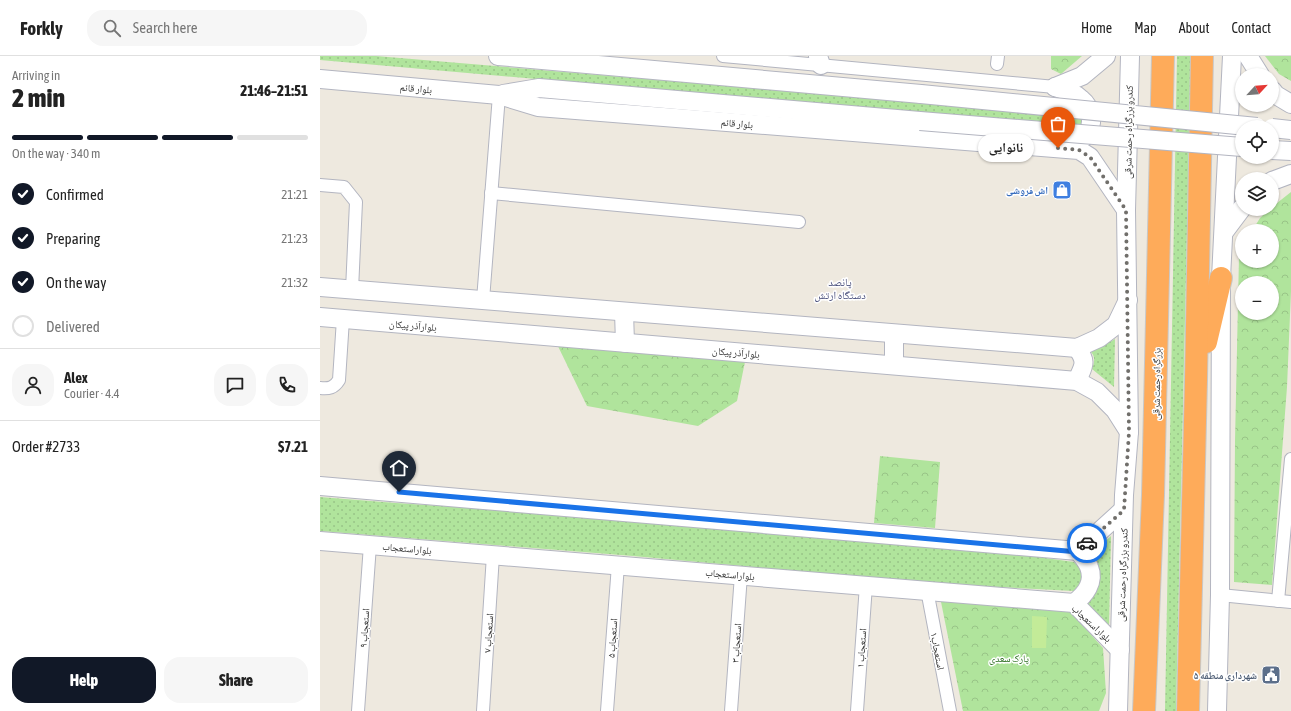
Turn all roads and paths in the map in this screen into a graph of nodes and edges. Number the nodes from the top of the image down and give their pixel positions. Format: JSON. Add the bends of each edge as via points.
{"nodes":[{"id":1,"x":498,"y":56,"type":"edge"},
{"id":2,"x":723,"y":56,"type":"edge"},
{"id":3,"x":1106,"y":56,"type":"edge"},
{"id":4,"x":1130,"y":56,"type":"edge"},
{"id":5,"x":1163,"y":56,"type":"edge"},
{"id":6,"x":1202,"y":56,"type":"edge"},
{"id":7,"x":1232,"y":56,"type":"edge"},
{"id":8,"x":1248,"y":56,"type":"edge"},
{"id":9,"x":820,"y":61,"type":"edge"},
{"id":10,"x":1256,"y":68,"type":"edge"},
{"id":11,"x":320,"y":79,"type":"edge"},
{"id":12,"x":1055,"y":87,"type":"junction"},
{"id":13,"x":499,"y":95,"type":"junction"},
{"id":14,"x":1279,"y":97,"type":"edge"},
{"id":15,"x":1291,"y":104,"type":"edge"},
{"id":16,"x":1291,"y":120,"type":"edge"},
{"id":17,"x":1235,"y":125,"type":"edge"},
{"id":18,"x":1279,"y":129,"type":"edge"},
{"id":19,"x":1291,"y":130,"type":"edge"},
{"id":20,"x":1235,"y":146,"type":"edge"},
{"id":21,"x":1058,"y":148,"type":"junction"},
{"id":22,"x":1279,"y":151,"type":"edge"},
{"id":23,"x":1291,"y":153,"type":"edge"},
{"id":24,"x":1291,"y":174,"type":"edge"},
{"id":25,"x":1279,"y":178,"type":"edge"},
{"id":26,"x":320,"y":185,"type":"edge"},
{"id":27,"x":491,"y":193,"type":"junction"},
{"id":28,"x":1126,"y":210,"type":"junction"},
{"id":29,"x":1236,"y":216,"type":"edge"},
{"id":30,"x":799,"y":222,"type":"dead end"},
{"id":31,"x":1224,"y":232,"type":"junction"},
{"id":32,"x":1221,"y":278,"type":"junction"},
{"id":33,"x":320,"y":288,"type":"edge"},
{"id":34,"x":352,"y":290,"type":"junction"},
{"id":35,"x":483,"y":300,"type":"junction"},
{"id":36,"x":1128,"y":300,"type":"junction"},
{"id":37,"x":624,"y":312,"type":"junction"},
{"id":38,"x":320,"y":317,"type":"edge"},
{"id":39,"x":343,"y":319,"type":"junction"},
{"id":40,"x":480,"y":331,"type":"junction"},
{"id":41,"x":894,"y":334,"type":"junction"},
{"id":42,"x":625,"y":343,"type":"junction"},
{"id":43,"x":1077,"y":348,"type":"junction"},
{"id":44,"x":894,"y":365,"type":"junction"},
{"id":45,"x":1196,"y":380,"type":"junction"},
{"id":46,"x":1077,"y":381,"type":"junction"},
{"id":47,"x":320,"y":388,"type":"edge"},
{"id":48,"x":1129,"y":432,"type":"junction"},
{"id":49,"x":1291,"y":459,"type":"edge"},
{"id":50,"x":320,"y":486,"type":"edge"},
{"id":51,"x":1124,"y":510,"type":"junction"},
{"id":52,"x":320,"y":541,"type":"edge"},
{"id":53,"x":370,"y":545,"type":"junction"},
{"id":54,"x":1078,"y":552,"type":"junction"},
{"id":55,"x":493,"y":555,"type":"junction"},
{"id":56,"x":618,"y":565,"type":"junction"},
{"id":57,"x":741,"y":575,"type":"junction"},
{"id":58,"x":866,"y":585,"type":"junction"},
{"id":59,"x":927,"y":590,"type":"junction"},
{"id":60,"x":1220,"y":595,"type":"junction"},
{"id":61,"x":1278,"y":601,"type":"junction"},
{"id":62,"x":1291,"y":602,"type":"edge"},
{"id":63,"x":1074,"y":603,"type":"junction"},
{"id":64,"x":1120,"y":650,"type":"junction"},
{"id":65,"x":358,"y":711,"type":"edge"},
{"id":66,"x":483,"y":711,"type":"edge"},
{"id":67,"x":607,"y":711,"type":"edge"},
{"id":68,"x":731,"y":711,"type":"edge"},
{"id":69,"x":857,"y":711,"type":"edge"},
{"id":70,"x":950,"y":711,"type":"edge"},
{"id":71,"x":1118,"y":711,"type":"edge"},
{"id":72,"x":1144,"y":711,"type":"edge"},
{"id":73,"x":1188,"y":711,"type":"edge"},
{"id":74,"x":1217,"y":711,"type":"edge"}],
"edges":[{"from":1,"to":17,"type":"main road","bridge":true},
{"from":2,"to":9,"type":"street"},
{"from":3,"to":12,"type":"main road","via":[[1082,76]]},
{"from":4,"to":28,"type":"main road","name":"کندرو بزرگراه رحمت شرقی"},
{"from":5,"to":72,"type":"highway","name":"بزرگراه رحمت شرقی","via":[[1153,495]]},
{"from":6,"to":45,"type":"highway"},
{"from":7,"to":31,"type":"main road"},
{"from":8,"to":10,"type":"main road"},
{"from":9,"to":12,"type":"street"},
{"from":11,"to":13,"type":"main road","name":"بلوار قائم"},
{"from":12,"to":21,"type":"main road","via":[[1082,99],[1090,110],[1091,124],[1085,136],[1073,144]]},
{"from":13,"to":20,"type":"main road","bridge":true,"via":[[538,88]]},
{"from":13,"to":21,"type":"main road","name":"بلوار قائم","via":[[538,107]]},
{"from":13,"to":27,"type":"street"},
{"from":14,"to":15,"type":"main road"},
{"from":16,"to":23,"type":"main road","via":[[1288,121],[1284,140],[1286,150]]},
{"from":18,"to":19,"type":"main road","bridge":true},
{"from":21,"to":28,"type":"main road","name":"بلوار قائم","via":[[1079,150],[1090,157]]},
{"from":22,"to":23,"type":"main road","bridge":true},
{"from":24,"to":25,"type":"main road"},
{"from":26,"to":34,"type":"street","via":[[344,187],[356,202]]},
{"from":27,"to":30,"type":"street"},
{"from":27,"to":35,"type":"street"},
{"from":28,"to":36,"type":"main road","name":"کندرو بزرگراه رحمت شرقی"},
{"from":29,"to":31,"type":"main road"},
{"from":31,"to":32,"type":"main road"},
{"from":32,"to":45,"type":"highway"},
{"from":32,"to":60,"type":"main road"},
{"from":33,"to":34,"type":"main road"},
{"from":34,"to":35,"type":"main road"},
{"from":35,"to":37,"type":"main road"},
{"from":35,"to":40,"type":"main road"},
{"from":36,"to":43,"type":"main road","via":[[1116,325],[1099,338]]},
{"from":36,"to":48,"type":"main road","name":"کندرو بزرگراه رحمت شرقی"},
{"from":37,"to":41,"type":"main road"},
{"from":37,"to":42,"type":"main road"},
{"from":38,"to":39,"type":"main road","name":"بلوارآذر پیکان"},
{"from":39,"to":40,"type":"main road","name":"بلوارآذر پیکان"},
{"from":39,"to":47,"type":"street","via":[[339,380],[335,386],[328,389]]},
{"from":40,"to":42,"type":"main road","name":"بلوارآذر پیکان"},
{"from":41,"to":43,"type":"main road"},
{"from":41,"to":44,"type":"main road"},
{"from":42,"to":44,"type":"main road","name":"بلوارآذر پیکان"},
{"from":43,"to":46,"type":"main road","via":[[1084,364]]},
{"from":44,"to":46,"type":"main road","name":"بلوارآذر پیکان"},
{"from":45,"to":73,"type":"highway"},
{"from":46,"to":48,"type":"main road","name":"بلوارآذر پیکان","via":[[1102,396]]},
{"from":48,"to":51,"type":"main road","name":"کندرو بزرگراه رحمت شرقی"},
{"from":49,"to":61,"type":"street"},
{"from":50,"to":54,"type":"main road"},
{"from":51,"to":54,"type":"main road"},
{"from":51,"to":64,"type":"main road","name":"کندرو بزرگراه رحمت شرقی"},
{"from":52,"to":53,"type":"main road","name":"بلواراستعجاب"},
{"from":53,"to":55,"type":"main road","name":"بلواراستعجاب"},
{"from":53,"to":65,"type":"street","name":"استعجاب ۹"},
{"from":54,"to":63,"type":"main road","via":[[1090,568],[1090,576],[1088,589]]},
{"from":55,"to":56,"type":"main road","name":"بلواراستعجاب"},
{"from":55,"to":66,"type":"street","name":"استعجاب ۷"},
{"from":56,"to":57,"type":"main road","name":"بلواراستعجاب"},
{"from":56,"to":67,"type":"street","name":"استعجاب ۵"},
{"from":57,"to":58,"type":"main road","name":"بلواراستعجاب"},
{"from":57,"to":68,"type":"street","name":"استعجاب ۳"},
{"from":58,"to":59,"type":"main road","name":"بلواراستعجاب"},
{"from":58,"to":69,"type":"street","name":"استعجاب ۱"},
{"from":59,"to":63,"type":"main road","name":"بلواراستعجاب"},
{"from":59,"to":70,"type":"street","name":"استعجاب۱"},
{"from":60,"to":61,"type":"street"},
{"from":60,"to":74,"type":"main road"},
{"from":61,"to":62,"type":"street"},
{"from":63,"to":64,"type":"main road","name":"بلواراستعجاب"},
{"from":64,"to":71,"type":"main road","name":"کندرو بزرگراه رحمت شرقی"}]}
